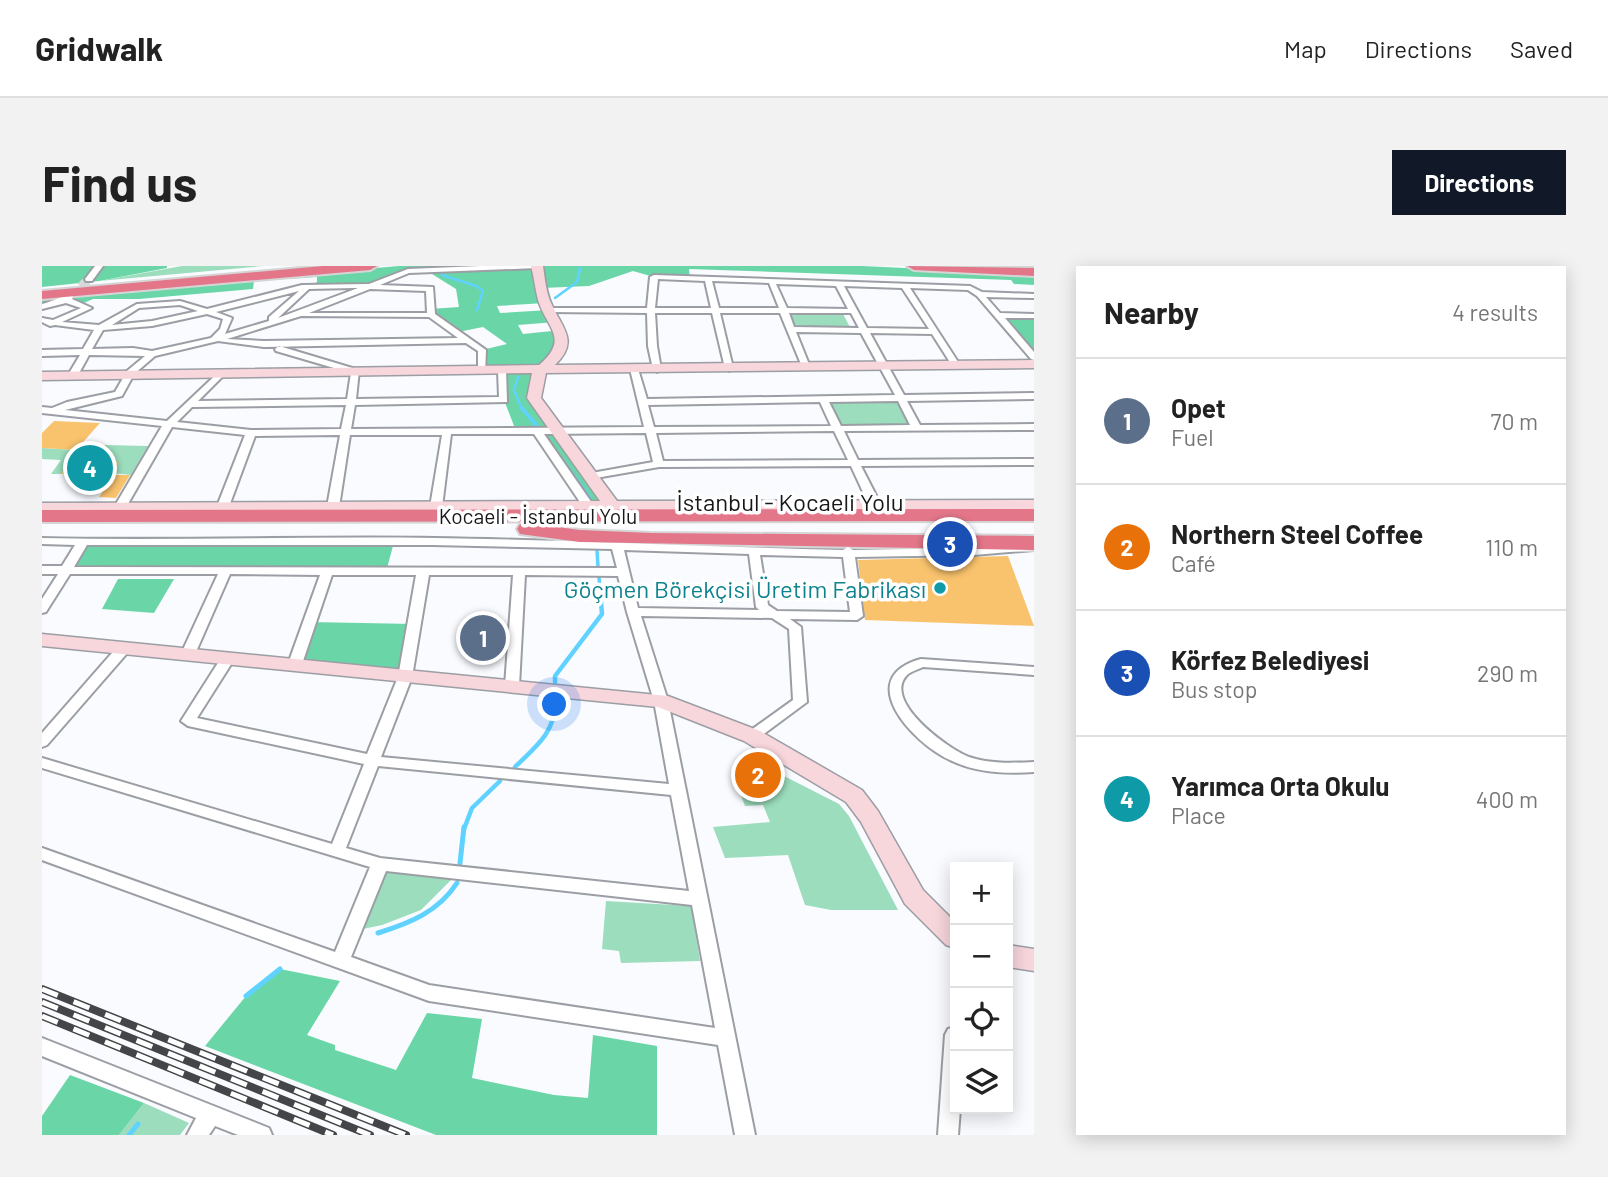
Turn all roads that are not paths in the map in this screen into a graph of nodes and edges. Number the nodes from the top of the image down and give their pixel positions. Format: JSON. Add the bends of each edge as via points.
{"nodes":[{"id":1,"x":99,"y":266,"type":"edge"},
{"id":2,"x":294,"y":266,"type":"edge"},
{"id":3,"x":370,"y":266,"type":"edge"},
{"id":4,"x":537,"y":266,"type":"edge"},
{"id":5,"x":914,"y":266,"type":"edge"},
{"id":6,"x":1009,"y":266,"type":"edge"},
{"id":7,"x":1034,"y":270,"type":"edge"},
{"id":8,"x":89,"y":279,"type":"tunnel mouth"},
{"id":9,"x":708,"y":279,"type":"junction"},
{"id":10,"x":772,"y":282,"type":"junction"},
{"id":11,"x":839,"y":284,"type":"junction"},
{"id":12,"x":375,"y":285,"type":"junction"},
{"id":13,"x":905,"y":286,"type":"junction"},
{"id":14,"x":307,"y":287,"type":"junction"},
{"id":15,"x":42,"y":289,"type":"edge"},
{"id":16,"x":980,"y":294,"type":"junction"},
{"id":17,"x":42,"y":295,"type":"edge"},
{"id":18,"x":1034,"y":296,"type":"edge"},
{"id":19,"x":42,"y":307,"type":"edge"},
{"id":20,"x":549,"y":310,"type":"junction"},
{"id":21,"x":650,"y":310,"type":"junction"},
{"id":22,"x":716,"y":310,"type":"junction"},
{"id":23,"x":206,"y":311,"type":"junction"},
{"id":24,"x":782,"y":311,"type":"junction"},
{"id":25,"x":853,"y":312,"type":"junction"},
{"id":26,"x":296,"y":314,"type":"junction"},
{"id":27,"x":430,"y":315,"type":"junction"},
{"id":28,"x":998,"y":315,"type":"junction"},
{"id":29,"x":1034,"y":316,"type":"edge"},
{"id":30,"x":42,"y":320,"type":"edge"},
{"id":31,"x":52,"y":323,"type":"junction"},
{"id":32,"x":268,"y":324,"type":"junction"},
{"id":33,"x":42,"y":328,"type":"edge"},
{"id":34,"x":99,"y":329,"type":"junction"},
{"id":35,"x":790,"y":329,"type":"junction"},
{"id":36,"x":863,"y":330,"type":"junction"},
{"id":37,"x":936,"y":332,"type":"junction"},
{"id":38,"x":214,"y":340,"type":"junction"},
{"id":39,"x":469,"y":340,"type":"junction"},
{"id":40,"x":264,"y":344,"type":"junction"},
{"id":41,"x":86,"y":352,"type":"junction"},
{"id":42,"x":42,"y":354,"type":"edge"},
{"id":43,"x":152,"y":354,"type":"junction"},
{"id":44,"x":1034,"y":357,"type":"edge"},
{"id":45,"x":1034,"y":364,"type":"edge"},
{"id":46,"x":956,"y":365,"type":"junction"},
{"id":47,"x":882,"y":366,"type":"junction"},
{"id":48,"x":729,"y":368,"type":"junction"},
{"id":49,"x":806,"y":368,"type":"junction"},
{"id":50,"x":541,"y":369,"type":"junction"},
{"id":51,"x":634,"y":369,"type":"junction"},
{"id":52,"x":657,"y":369,"type":"junction"},
{"id":53,"x":502,"y":370,"type":"junction"},
{"id":54,"x":482,"y":371,"type":"junction"},
{"id":55,"x":356,"y":372,"type":"junction"},
{"id":56,"x":130,"y":373,"type":"junction"},
{"id":57,"x":221,"y":373,"type":"junction"},
{"id":58,"x":73,"y":375,"type":"junction"},
{"id":59,"x":42,"y":376,"type":"edge"},
{"id":60,"x":1034,"y":396,"type":"edge"},
{"id":61,"x":901,"y":398,"type":"junction"},
{"id":62,"x":823,"y":399,"type":"junction"},
{"id":63,"x":350,"y":402,"type":"junction"},
{"id":64,"x":642,"y":402,"type":"junction"},
{"id":65,"x":191,"y":404,"type":"junction"},
{"id":66,"x":47,"y":411,"type":"edge"},
{"id":67,"x":42,"y":420,"type":"edge"},
{"id":68,"x":168,"y":425,"type":"junction"},
{"id":69,"x":1034,"y":427,"type":"edge"},
{"id":70,"x":836,"y":428,"type":"junction"},
{"id":71,"x":917,"y":428,"type":"junction"},
{"id":72,"x":649,"y":429,"type":"junction"},
{"id":73,"x":537,"y":430,"type":"junction"},
{"id":74,"x":555,"y":430,"type":"junction"},
{"id":75,"x":447,"y":431,"type":"junction"},
{"id":76,"x":251,"y":433,"type":"junction"},
{"id":77,"x":345,"y":433,"type":"junction"},
{"id":78,"x":1034,"y":462,"type":"edge"},
{"id":79,"x":854,"y":463,"type":"junction"},
{"id":80,"x":659,"y":464,"type":"junction"},
{"id":81,"x":590,"y":477,"type":"junction"},
{"id":82,"x":714,"y":505,"type":"junction"},
{"id":83,"x":875,"y":505,"type":"junction"},
{"id":84,"x":1034,"y":505,"type":"edge"},
{"id":85,"x":588,"y":506,"type":"junction"},
{"id":86,"x":612,"y":506,"type":"junction"},
{"id":87,"x":436,"y":507,"type":"junction"},
{"id":88,"x":42,"y":508,"type":"edge"},
{"id":89,"x":333,"y":508,"type":"junction"},
{"id":90,"x":119,"y":509,"type":"junction"},
{"id":91,"x":222,"y":509,"type":"junction"},
{"id":92,"x":544,"y":515,"type":"junction"},
{"id":93,"x":1034,"y":515,"type":"edge"},
{"id":94,"x":42,"y":516,"type":"edge"},
{"id":95,"x":42,"y":527,"type":"edge"},
{"id":96,"x":516,"y":527,"type":"junction"},
{"id":97,"x":1034,"y":527,"type":"edge"},
{"id":98,"x":42,"y":541,"type":"edge"},
{"id":99,"x":83,"y":542,"type":"junction"},
{"id":100,"x":617,"y":545,"type":"junction"},
{"id":101,"x":1034,"y":545,"type":"edge"},
{"id":102,"x":754,"y":551,"type":"junction"},
{"id":103,"x":848,"y":551,"type":"junction"},
{"id":104,"x":42,"y":570,"type":"edge"},
{"id":105,"x":67,"y":570,"type":"junction"},
{"id":106,"x":225,"y":571,"type":"junction"},
{"id":107,"x":327,"y":571,"type":"junction"},
{"id":108,"x":423,"y":572,"type":"junction"},
{"id":109,"x":623,"y":572,"type":"junction"},
{"id":110,"x":519,"y":573,"type":"junction"},
{"id":111,"x":42,"y":609,"type":"edge"},
{"id":112,"x":633,"y":612,"type":"junction"},
{"id":113,"x":775,"y":615,"type":"junction"},
{"id":114,"x":42,"y":640,"type":"edge"},
{"id":115,"x":124,"y":648,"type":"junction"},
{"id":116,"x":188,"y":654,"type":"junction"},
{"id":117,"x":228,"y":658,"type":"junction"},
{"id":118,"x":295,"y":664,"type":"junction"},
{"id":119,"x":1034,"y":671,"type":"edge"},
{"id":120,"x":405,"y":677,"type":"junction"},
{"id":121,"x":512,"y":687,"type":"junction"},
{"id":122,"x":661,"y":701,"type":"junction"},
{"id":123,"x":752,"y":736,"type":"junction"},
{"id":124,"x":42,"y":742,"type":"edge"},
{"id":125,"x":374,"y":761,"type":"junction"},
{"id":126,"x":42,"y":763,"type":"edge"},
{"id":127,"x":1034,"y":767,"type":"edge"},
{"id":128,"x":680,"y":790,"type":"junction"},
{"id":129,"x":337,"y":851,"type":"junction"},
{"id":130,"x":42,"y":854,"type":"edge"},
{"id":131,"x":380,"y":864,"type":"junction"},
{"id":132,"x":699,"y":899,"type":"junction"},
{"id":133,"x":950,"y":933,"type":"edge"},
{"id":134,"x":1013,"y":957,"type":"edge"},
{"id":135,"x":341,"y":960,"type":"junction"},
{"id":136,"x":1034,"y":960,"type":"edge"},
{"id":137,"x":724,"y":1038,"type":"junction"},
{"id":138,"x":42,"y":1047,"type":"edge"},
{"id":139,"x":954,"y":1051,"type":"edge"},
{"id":140,"x":211,"y":1114,"type":"junction"},
{"id":141,"x":197,"y":1135,"type":"edge"},
{"id":142,"x":261,"y":1135,"type":"edge"},
{"id":143,"x":745,"y":1135,"type":"edge"},
{"id":144,"x":948,"y":1135,"type":"edge"}],
"edges":[{"from":1,"to":8,"type":"street"},
{"from":2,"to":15,"type":"highway"},
{"from":3,"to":17,"type":"highway"},
{"from":4,"to":12,"type":"street","via":[[408,271]]},
{"from":4,"to":20,"type":"main road"},
{"from":5,"to":7,"type":"highway"},
{"from":6,"to":7,"type":"highway"},
{"from":9,"to":10,"type":"street"},
{"from":9,"to":21,"type":"street","via":[[654,277]]},
{"from":9,"to":22,"type":"street"},
{"from":10,"to":11,"type":"street"},
{"from":10,"to":24,"type":"street"},
{"from":11,"to":13,"type":"street"},
{"from":11,"to":25,"type":"street"},
{"from":12,"to":14,"type":"street"},
{"from":12,"to":26,"type":"street"},
{"from":12,"to":27,"type":"street","via":[[430,289]]},
{"from":13,"to":16,"type":"street","via":[[970,288]]},
{"from":13,"to":37,"type":"street"},
{"from":14,"to":23,"type":"street"},
{"from":14,"to":32,"type":"street"},
{"from":16,"to":18,"type":"street"},
{"from":16,"to":28,"type":"street"},
{"from":19,"to":31,"type":"street","via":[[69,298],[88,308]]},
{"from":20,"to":21,"type":"street"},
{"from":20,"to":50,"type":"main road","via":[[562,330],[560,350]]},
{"from":21,"to":22,"type":"street"},
{"from":21,"to":52,"type":"street"},
{"from":22,"to":24,"type":"street"},
{"from":22,"to":48,"type":"street"},
{"from":23,"to":34,"type":"street","via":[[154,324]]},
{"from":23,"to":34,"type":"street","via":[[180,303],[137,306]]},
{"from":23,"to":38,"type":"street","via":[[228,318]]},
{"from":24,"to":25,"type":"street"},
{"from":24,"to":35,"type":"street"},
{"from":25,"to":36,"type":"street"},
{"from":26,"to":27,"type":"street"},
{"from":26,"to":32,"type":"street"},
{"from":27,"to":39,"type":"street"},
{"from":28,"to":29,"type":"street"},
{"from":28,"to":44,"type":"street"},
{"from":30,"to":31,"type":"street"},
{"from":31,"to":33,"type":"street"},
{"from":31,"to":34,"type":"street"},
{"from":32,"to":38,"type":"street"},
{"from":34,"to":41,"type":"street"},
{"from":35,"to":36,"type":"street"},
{"from":35,"to":49,"type":"street"},
{"from":36,"to":37,"type":"street"},
{"from":36,"to":47,"type":"street"},
{"from":37,"to":46,"type":"street"},
{"from":38,"to":40,"type":"street"},
{"from":38,"to":43,"type":"street"},
{"from":39,"to":40,"type":"street"},
{"from":39,"to":54,"type":"street","via":[[482,350]]},
{"from":40,"to":55,"type":"street"},
{"from":41,"to":42,"type":"street"},
{"from":41,"to":43,"type":"street"},
{"from":41,"to":58,"type":"street"},
{"from":43,"to":56,"type":"street"},
{"from":45,"to":46,"type":"main road"},
{"from":46,"to":47,"type":"main road"},
{"from":47,"to":49,"type":"main road"},
{"from":47,"to":61,"type":"street"},
{"from":48,"to":49,"type":"main road"},
{"from":48,"to":52,"type":"main road"},
{"from":50,"to":51,"type":"main road"},
{"from":50,"to":53,"type":"main road"},
{"from":50,"to":74,"type":"main road","via":[[534,381],[534,398]]},
{"from":51,"to":52,"type":"main road"},
{"from":51,"to":64,"type":"street"},
{"from":53,"to":54,"type":"main road"},
{"from":53,"to":63,"type":"street","via":[[504,400]]},
{"from":54,"to":55,"type":"main road"},
{"from":55,"to":57,"type":"main road"},
{"from":55,"to":63,"type":"street"},
{"from":56,"to":57,"type":"main road"},
{"from":56,"to":58,"type":"main road"},
{"from":56,"to":66,"type":"street","via":[[119,394]]},
{"from":57,"to":65,"type":"street"},
{"from":58,"to":59,"type":"main road"},
{"from":60,"to":61,"type":"street"},
{"from":61,"to":62,"type":"street"},
{"from":61,"to":71,"type":"street"},
{"from":62,"to":64,"type":"street"},
{"from":62,"to":70,"type":"street"},
{"from":63,"to":65,"type":"street"},
{"from":63,"to":77,"type":"street"},
{"from":64,"to":72,"type":"street"},
{"from":65,"to":68,"type":"street"},
{"from":66,"to":67,"type":"street"},
{"from":66,"to":68,"type":"street"},
{"from":68,"to":76,"type":"street"},
{"from":68,"to":90,"type":"street"},
{"from":69,"to":71,"type":"street"},
{"from":70,"to":71,"type":"street"},
{"from":70,"to":72,"type":"street"},
{"from":70,"to":79,"type":"street"},
{"from":72,"to":74,"type":"street"},
{"from":72,"to":80,"type":"street"},
{"from":73,"to":74,"type":"street"},
{"from":73,"to":75,"type":"street"},
{"from":73,"to":85,"type":"street"},
{"from":74,"to":81,"type":"main road"},
{"from":75,"to":77,"type":"street"},
{"from":75,"to":87,"type":"street"},
{"from":76,"to":77,"type":"street"},
{"from":76,"to":91,"type":"street"},
{"from":77,"to":89,"type":"street"},
{"from":78,"to":79,"type":"street"},
{"from":79,"to":80,"type":"street"},
{"from":79,"to":83,"type":"street"},
{"from":80,"to":81,"type":"street"},
{"from":81,"to":86,"type":"main road"},
{"from":82,"to":83,"type":"main road"},
{"from":82,"to":86,"type":"main road"},
{"from":82,"to":92,"type":"highway"},
{"from":83,"to":84,"type":"main road"},
{"from":85,"to":86,"type":"main road"},
{"from":85,"to":87,"type":"main road"},
{"from":87,"to":89,"type":"main road"},
{"from":88,"to":90,"type":"main road"},
{"from":89,"to":91,"type":"main road"},
{"from":90,"to":91,"type":"main road"},
{"from":92,"to":93,"type":"highway","name":"Kocaeli - İstanbul Yolu"},
{"from":92,"to":94,"type":"highway","name":"Kocaeli - İstanbul Yolu"},
{"from":95,"to":96,"type":"highway","name":"İstanbul - Kocaeli Yolu"},
{"from":96,"to":97,"type":"highway","name":"İstanbul - Kocaeli Yolu"},
{"from":96,"to":101,"type":"highway","via":[[580,536]]},
{"from":98,"to":99,"type":"street"},
{"from":99,"to":100,"type":"street"},
{"from":99,"to":105,"type":"street"},
{"from":100,"to":102,"type":"street"},
{"from":100,"to":109,"type":"street"},
{"from":101,"to":103,"type":"street","via":[[969,551]]},
{"from":102,"to":103,"type":"street"},
{"from":102,"to":113,"type":"street","via":[[762,607]]},
{"from":103,"to":113,"type":"street","via":[[856,616]]},
{"from":104,"to":105,"type":"street"},
{"from":105,"to":106,"type":"street"},
{"from":105,"to":111,"type":"street"},
{"from":106,"to":107,"type":"street"},
{"from":106,"to":116,"type":"street"},
{"from":107,"to":108,"type":"street"},
{"from":107,"to":118,"type":"street"},
{"from":108,"to":110,"type":"street"},
{"from":108,"to":120,"type":"street"},
{"from":109,"to":110,"type":"street"},
{"from":109,"to":112,"type":"street"},
{"from":110,"to":121,"type":"street"},
{"from":112,"to":113,"type":"street"},
{"from":112,"to":122,"type":"street"},
{"from":113,"to":123,"type":"street","via":[[795,627],[800,702]]},
{"from":114,"to":115,"type":"main road"},
{"from":115,"to":116,"type":"main road"},
{"from":115,"to":124,"type":"street"},
{"from":116,"to":117,"type":"main road"},
{"from":117,"to":118,"type":"main road"},
{"from":117,"to":125,"type":"street","via":[[188,721]]},
{"from":118,"to":120,"type":"main road"},
{"from":119,"to":127,"type":"street","via":[[921,663],[906,667],[895,687],[905,715],[932,744],[980,765]]},
{"from":120,"to":121,"type":"main road"},
{"from":120,"to":125,"type":"street"},
{"from":121,"to":122,"type":"main road"},
{"from":122,"to":123,"type":"main road"},
{"from":122,"to":128,"type":"street"},
{"from":123,"to":133,"type":"main road","via":[[854,796],[914,897]]},
{"from":125,"to":128,"type":"street"},
{"from":125,"to":129,"type":"street"},
{"from":126,"to":129,"type":"street"},
{"from":128,"to":132,"type":"street"},
{"from":129,"to":131,"type":"street"},
{"from":130,"to":135,"type":"street"},
{"from":131,"to":132,"type":"street"},
{"from":131,"to":135,"type":"street"},
{"from":132,"to":137,"type":"street"},
{"from":134,"to":136,"type":"main road"},
{"from":135,"to":137,"type":"street","via":[[429,993]]},
{"from":137,"to":143,"type":"street"},
{"from":138,"to":140,"type":"street"},
{"from":139,"to":144,"type":"street"},
{"from":140,"to":141,"type":"street"},
{"from":140,"to":142,"type":"street"}]}
